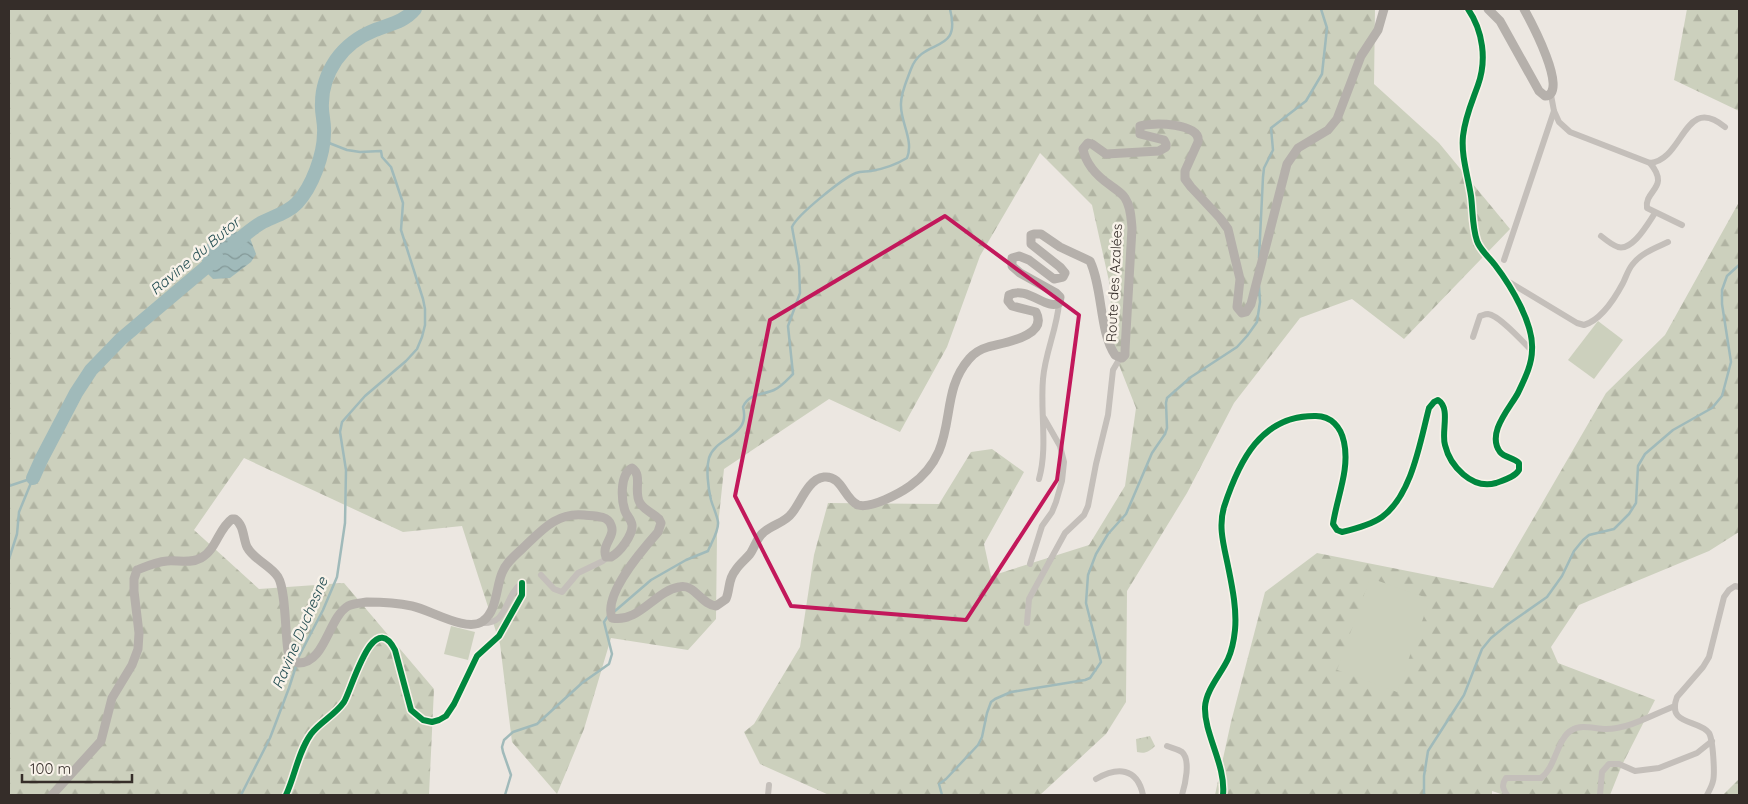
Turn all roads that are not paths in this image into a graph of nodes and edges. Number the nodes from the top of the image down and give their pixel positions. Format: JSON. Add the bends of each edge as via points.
{"nodes":[{"id":1,"x":1384,"y":9,"type":"edge"},
{"id":2,"x":1468,"y":9,"type":"edge"},
{"id":3,"x":1488,"y":9,"type":"edge"},
{"id":4,"x":1524,"y":9,"type":"edge"},
{"id":5,"x":1551,"y":95,"type":"junction"},
{"id":6,"x":1554,"y":111,"type":"junction"},
{"id":7,"x":1725,"y":127,"type":"dead end"},
{"id":8,"x":1650,"y":163,"type":"junction"},
{"id":9,"x":1655,"y":212,"type":"junction"},
{"id":10,"x":1682,"y":226,"type":"dead end"},
{"id":11,"x":1601,"y":236,"type":"dead end"},
{"id":12,"x":1668,"y":242,"type":"dead end"},
{"id":13,"x":1504,"y":260,"type":"dead end"},
{"id":14,"x":1503,"y":278,"type":"junction"},
{"id":15,"x":1059,"y":303,"type":"junction"},
{"id":16,"x":1473,"y":337,"type":"dead end"},
{"id":17,"x":1532,"y":351,"type":"junction"},
{"id":18,"x":1120,"y":358,"type":"junction"},
{"id":19,"x":1043,"y":414,"type":"junction"},
{"id":20,"x":1038,"y":479,"type":"dead end"},
{"id":21,"x":607,"y":557,"type":"junction"},
{"id":22,"x":1030,"y":564,"type":"dead end"},
{"id":23,"x":541,"y":575,"type":"dead end"},
{"id":24,"x":1739,"y":587,"type":"edge"},
{"id":25,"x":481,"y":623,"type":"junction"},
{"id":26,"x":1027,"y":623,"type":"dead end"},
{"id":27,"x":1675,"y":706,"type":"junction"},
{"id":28,"x":1712,"y":742,"type":"junction"},
{"id":29,"x":1167,"y":746,"type":"dead end"},
{"id":30,"x":1096,"y":779,"type":"dead end"},
{"id":31,"x":769,"y":785,"type":"dead end"},
{"id":32,"x":52,"y":795,"type":"edge"},
{"id":33,"x":286,"y":795,"type":"edge"},
{"id":34,"x":768,"y":795,"type":"edge"},
{"id":35,"x":1143,"y":795,"type":"edge"},
{"id":36,"x":1182,"y":795,"type":"edge"},
{"id":37,"x":1223,"y":795,"type":"edge"},
{"id":38,"x":1508,"y":795,"type":"edge"},
{"id":39,"x":1600,"y":795,"type":"edge"},
{"id":40,"x":1707,"y":795,"type":"edge"}],
"edges":[{"from":1,"to":18,"type":"main road","name":"Route des Azalées","via":[[1377,33],[1361,56],[1337,119],[1328,130],[1298,148],[1287,164],[1251,304],[1246,312],[1242,313],[1237,307],[1240,279],[1228,229],[1185,179],[1185,170],[1198,142],[1197,132],[1176,126],[1140,126],[1143,136],[1164,140],[1166,147],[1159,151],[1106,154],[1092,144],[1084,146],[1088,164],[1102,180],[1125,197],[1131,217],[1132,254],[1125,355]]},
{"from":2,"to":14,"type":"street","via":[[1479,31],[1483,52],[1479,83],[1465,122],[1462,150],[1476,238]]},
{"from":3,"to":5,"type":"main road","via":[[1500,21],[1539,90],[1545,96]]},
{"from":4,"to":5,"type":"main road","via":[[1549,62]]},
{"from":5,"to":6,"type":"street"},
{"from":6,"to":8,"type":"street","via":[[1559,122],[1570,132]]},
{"from":6,"to":13,"type":"street"},
{"from":7,"to":8,"type":"street","via":[[1713,119],[1696,118],[1665,157]]},
{"from":8,"to":9,"type":"street","via":[[1657,171],[1658,183],[1646,206]]},
{"from":9,"to":10,"type":"street"},
{"from":9,"to":11,"type":"street","via":[[1627,246],[1619,247]]},
{"from":12,"to":14,"type":"street","via":[[1640,257],[1603,311],[1584,325]]},
{"from":14,"to":17,"type":"street","via":[[1526,319],[1531,332]]},
{"from":15,"to":18,"type":"main road","name":"Route des Azalées","via":[[1060,297],[1056,293],[1012,266],[1012,258],[1019,256],[1054,279],[1063,277],[1063,270],[1031,244],[1034,234],[1041,234],[1090,261],[1108,342],[1114,355]]},
{"from":15,"to":19,"type":"street","via":[[1045,364]]},
{"from":15,"to":21,"type":"main road","via":[[1051,305],[1039,298],[1017,293],[1009,295],[1008,301],[1012,306],[1036,312],[1038,321],[1026,336],[981,350],[968,359],[953,390],[942,447],[928,470],[910,486],[877,503],[862,506],[849,498],[837,481],[828,478],[818,480],[789,517],[762,533],[734,571],[728,595],[722,603],[716,606],[709,604],[691,589],[679,587],[637,612],[619,619],[612,618],[610,605],[626,572],[661,526],[659,518],[639,502],[638,476],[632,468],[625,475],[622,493],[631,530],[618,551]]},
{"from":16,"to":17,"type":"street","via":[[1480,316],[1490,314]]},
{"from":17,"to":37,"type":"street","via":[[1531,363],[1496,437],[1497,448],[1516,460],[1519,470],[1514,476],[1494,484],[1470,480],[1452,462],[1444,444],[1444,410],[1438,400],[1429,408],[1409,477],[1395,504],[1380,519],[1349,530],[1337,530],[1334,524],[1345,451],[1341,433],[1334,422],[1320,416],[1294,418],[1276,424],[1251,449],[1234,481],[1221,525],[1234,603],[1234,641],[1205,707],[1221,771]]},
{"from":18,"to":26,"type":"street","via":[[1113,370],[1108,415],[1088,506],[1065,533],[1029,599]]},
{"from":19,"to":20,"type":"street","via":[[1043,459]]},
{"from":19,"to":22,"type":"street","via":[[1060,446],[1064,462],[1056,502],[1042,526]]},
{"from":21,"to":23,"type":"street","via":[[578,573],[562,592],[554,589]]},
{"from":21,"to":25,"type":"main road","via":[[605,546],[612,533],[608,520],[570,515],[552,522],[507,563],[490,613]]},
{"from":24,"to":27,"type":"street","via":[[1734,586],[1726,593],[1709,657],[1677,697]]},
{"from":25,"to":32,"type":"main road","via":[[467,626],[411,606],[357,603],[340,614],[315,656],[308,662],[298,663],[291,656],[287,644],[278,578],[246,546],[240,523],[232,519],[209,552],[201,558],[168,561],[137,570],[134,591],[139,633],[132,665],[112,698],[101,741]]},
{"from":25,"to":33,"type":"street","via":[[498,620],[512,592],[522,583],[522,595],[499,636],[477,656],[454,704],[439,720],[423,720],[411,710],[391,643],[383,638],[372,643],[344,702],[315,728],[309,738]]},
{"from":27,"to":28,"type":"street","via":[[1680,719],[1707,731]]},
{"from":27,"to":38,"type":"street","via":[[1615,728],[1573,729],[1541,778],[1506,778],[1502,787]]},
{"from":28,"to":39,"type":"street","via":[[1697,753],[1659,768],[1635,771],[1619,764],[1609,764],[1602,772]]},
{"from":28,"to":40,"type":"street","via":[[1713,780]]},
{"from":29,"to":36,"type":"street","via":[[1186,758]]},
{"from":30,"to":35,"type":"street","via":[[1108,772],[1126,772],[1138,782]]},
{"from":31,"to":34,"type":"street"}]}
